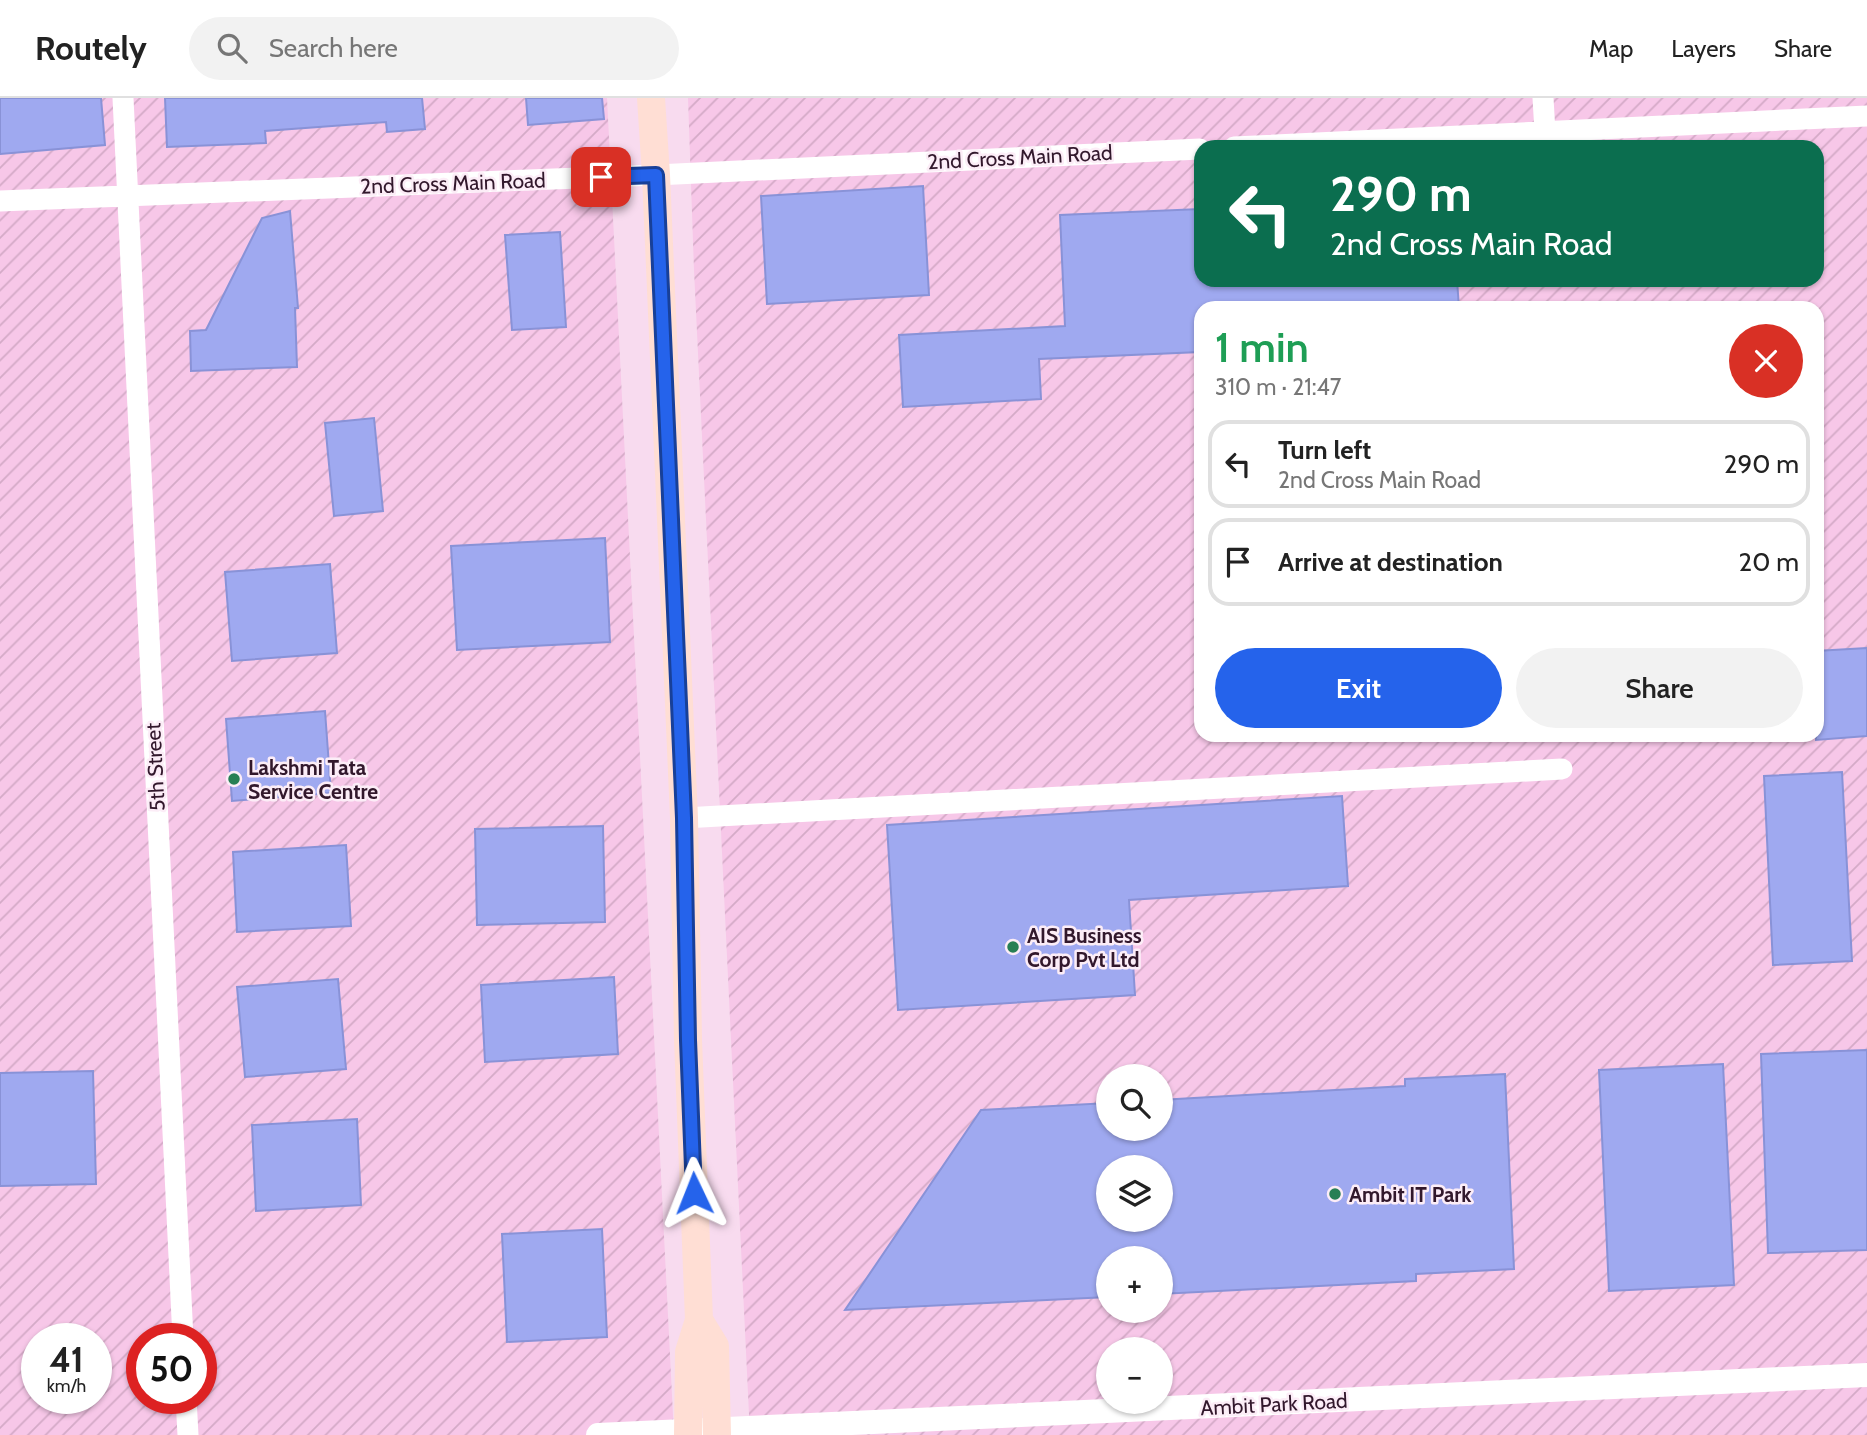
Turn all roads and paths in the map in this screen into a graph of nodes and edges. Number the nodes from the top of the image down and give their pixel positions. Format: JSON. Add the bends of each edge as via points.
{"nodes":[{"id":1,"x":123,"y":98,"type":"edge"},
{"id":2,"x":651,"y":98,"type":"edge"},
{"id":3,"x":1543,"y":98,"type":"edge"},
{"id":4,"x":1867,"y":116,"type":"edge"},
{"id":5,"x":1545,"y":132,"type":"junction"},
{"id":6,"x":1379,"y":140,"type":"edge"},
{"id":7,"x":1194,"y":149,"type":"edge"},
{"id":8,"x":656,"y":175,"type":"junction"},
{"id":9,"x":128,"y":195,"type":"junction"},
{"id":10,"x":0,"y":201,"type":"edge"},
{"id":11,"x":1562,"y":769,"type":"dead end"},
{"id":12,"x":684,"y":818,"type":"junction"},
{"id":13,"x":699,"y":1320,"type":"junction"},
{"id":14,"x":182,"y":1323,"type":"edge"},
{"id":15,"x":1867,"y":1375,"type":"edge"},
{"id":16,"x":187,"y":1414,"type":"edge"},
{"id":17,"x":688,"y":1433,"type":"edge"},
{"id":18,"x":717,"y":1433,"type":"edge"},
{"id":19,"x":188,"y":1435,"type":"edge"},
{"id":20,"x":598,"y":1435,"type":"edge"}],
"edges":[{"from":1,"to":9,"type":"street","name":"5th Street"},
{"from":2,"to":8,"type":"main road"},
{"from":3,"to":5,"type":"street"},
{"from":4,"to":5,"type":"street"},
{"from":5,"to":6,"type":"street"},
{"from":7,"to":8,"type":"street","name":"2nd Cross Main Road"},
{"from":8,"to":9,"type":"street","name":"2nd Cross Main Road"},
{"from":8,"to":12,"type":"main road"},
{"from":9,"to":10,"type":"street","name":"2nd Cross Main Road"},
{"from":9,"to":14,"type":"street","name":"5th Street"},
{"from":11,"to":12,"type":"street"},
{"from":12,"to":13,"type":"main road"},
{"from":13,"to":17,"type":"main road","via":[[689,1352]]},
{"from":13,"to":18,"type":"main road","via":[[715,1346]]},
{"from":15,"to":18,"type":"street","name":"Ambit Park Road"},
{"from":16,"to":19,"type":"street"},
{"from":17,"to":18,"type":"street","name":"Ambit Park Road"},
{"from":17,"to":20,"type":"street","name":"Ambit Park Road"}]}
